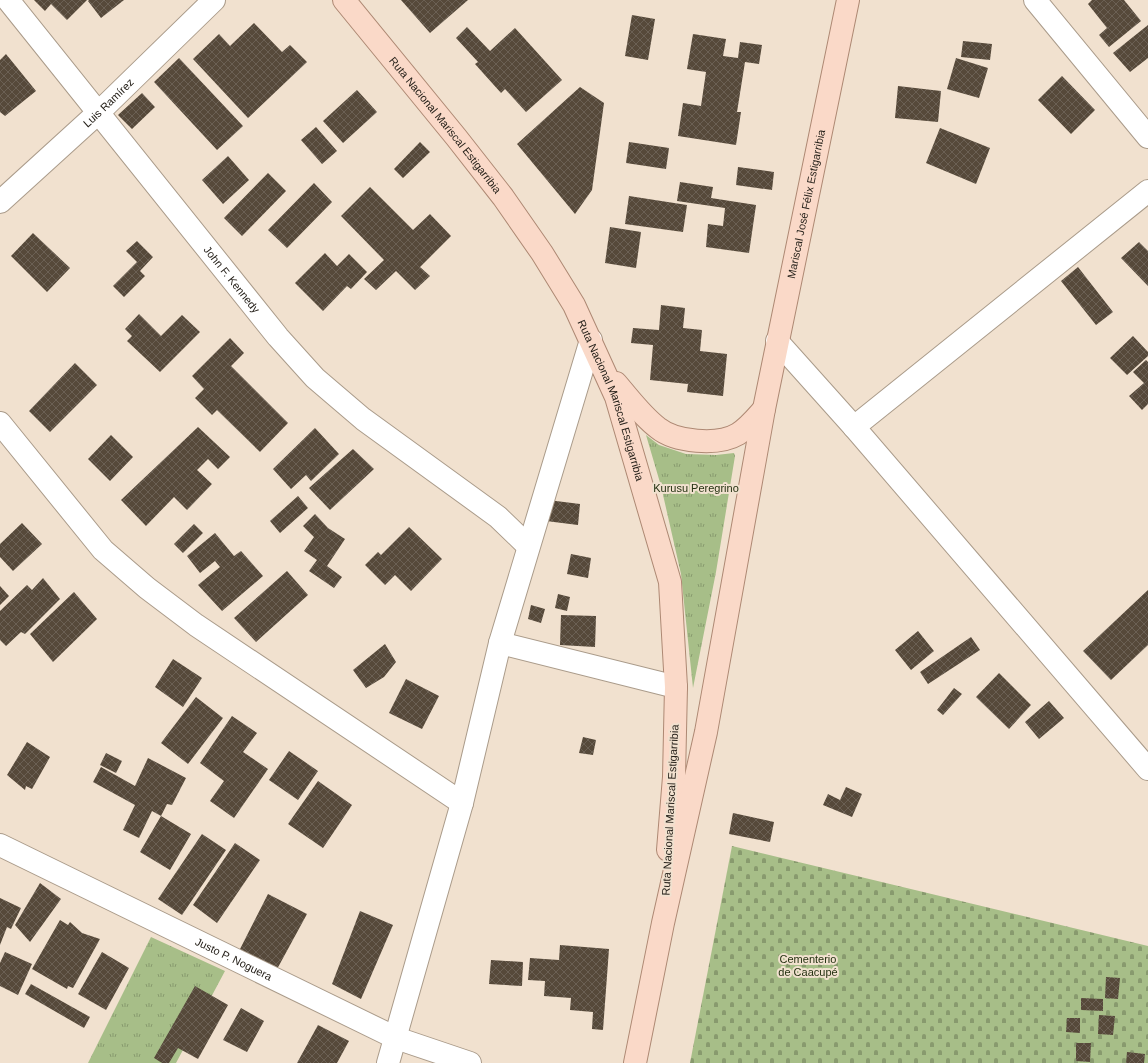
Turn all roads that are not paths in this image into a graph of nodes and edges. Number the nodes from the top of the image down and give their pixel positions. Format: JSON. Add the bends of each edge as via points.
{"nodes":[{"id":1,"x":8,"y":0,"type":"edge"},
{"id":2,"x":214,"y":0,"type":"edge"},
{"id":3,"x":344,"y":0,"type":"edge"},
{"id":4,"x":848,"y":0,"type":"edge"},
{"id":5,"x":1034,"y":0,"type":"edge"},
{"id":6,"x":99,"y":112,"type":"junction"},
{"id":7,"x":1148,"y":137,"type":"edge"},
{"id":8,"x":1148,"y":191,"type":"edge"},
{"id":9,"x":0,"y":202,"type":"edge"},
{"id":10,"x":591,"y":340,"type":"junction"},
{"id":11,"x":777,"y":342,"type":"junction"},
{"id":12,"x":606,"y":372,"type":"junction"},
{"id":13,"x":764,"y":409,"type":"junction"},
{"id":14,"x":0,"y":423,"type":"edge"},
{"id":15,"x":854,"y":427,"type":"junction"},
{"id":16,"x":528,"y":546,"type":"junction"},
{"id":17,"x":500,"y":643,"type":"junction"},
{"id":18,"x":676,"y":687,"type":"junction"},
{"id":19,"x":1148,"y":769,"type":"edge"},
{"id":20,"x":462,"y":803,"type":"junction"},
{"id":21,"x":0,"y":845,"type":"edge"},
{"id":22,"x":663,"y":923,"type":"junction"},
{"id":23,"x":396,"y":1038,"type":"junction"},
{"id":24,"x":388,"y":1063,"type":"edge"},
{"id":25,"x":470,"y":1063,"type":"edge"},
{"id":26,"x":635,"y":1063,"type":"edge"}],
"edges":[{"from":1,"to":6,"type":"street","name":"John F. Kennedy"},
{"from":2,"to":6,"type":"street","name":"Luis Ramírez"},
{"from":3,"to":10,"type":"main road","name":"Ruta Nacional Mariscal Estigarribia","via":[[503,197],[542,253],[574,305]]},
{"from":4,"to":11,"type":"main road","name":"Mariscal José Félix Estigarribia"},
{"from":5,"to":7,"type":"street"},
{"from":6,"to":9,"type":"street","name":"Luis Ramírez"},
{"from":6,"to":16,"type":"street","name":"John F. Kennedy","via":[[278,337],[315,378],[363,419],[498,516]]},
{"from":8,"to":15,"type":"street"},
{"from":10,"to":12,"type":"main road","name":"Ruta Nacional Mariscal Estigarribia"},
{"from":10,"to":16,"type":"street"},
{"from":11,"to":13,"type":"main road","name":"Mariscal José Félix Estigarribia"},
{"from":11,"to":15,"type":"street"},
{"from":12,"to":13,"type":"main road","via":[[658,429],[675,438],[716,441],[736,435],[752,423]]},
{"from":12,"to":18,"type":"main road","name":"Ruta Nacional Mariscal Estigarribia","via":[[625,425],[670,582]]},
{"from":13,"to":22,"type":"main road","name":"Ruta Nacional Mariscal Estigarribia","via":[[706,732]]},
{"from":14,"to":20,"type":"street","via":[[103,550],[147,588],[196,625]]},
{"from":15,"to":19,"type":"street"},
{"from":16,"to":17,"type":"street"},
{"from":17,"to":18,"type":"street"},
{"from":17,"to":20,"type":"street"},
{"from":18,"to":22,"type":"main road","name":"Ruta Nacional Mariscal Estigarribia","via":[[674,777]]},
{"from":20,"to":23,"type":"street"},
{"from":21,"to":23,"type":"street","name":"Justo P. Noguera"},
{"from":22,"to":26,"type":"main road","name":"Ruta Nacional Mariscal Estigarribia"},
{"from":23,"to":24,"type":"street"},
{"from":23,"to":25,"type":"street","name":"Justo P. Noguera"}]}
